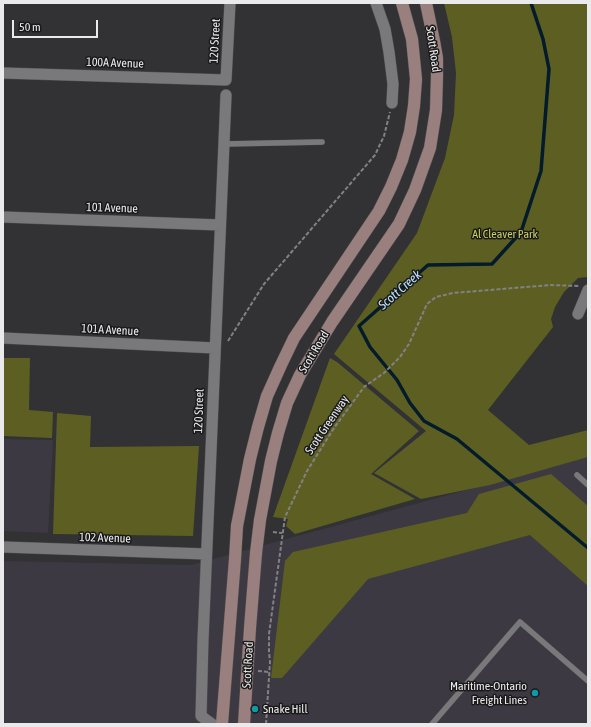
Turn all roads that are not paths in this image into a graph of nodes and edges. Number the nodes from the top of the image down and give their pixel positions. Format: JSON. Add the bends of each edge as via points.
{"nodes":[{"id":1,"x":230,"y":3,"type":"edge"},
{"id":2,"x":376,"y":3,"type":"edge"},
{"id":3,"x":402,"y":3,"type":"edge"},
{"id":4,"x":426,"y":3,"type":"edge"},
{"id":5,"x":3,"y":73,"type":"edge"},
{"id":6,"x":226,"y":80,"type":"joint"},
{"id":7,"x":226,"y":95,"type":"dead end"},
{"id":8,"x":392,"y":103,"type":"road end"},
{"id":9,"x":322,"y":142,"type":"dead end"},
{"id":10,"x":224,"y":144,"type":"junction"},
{"id":11,"x":3,"y":217,"type":"edge"},
{"id":12,"x":220,"y":226,"type":"junction"},
{"id":13,"x":588,"y":290,"type":"edge"},
{"id":14,"x":578,"y":314,"type":"dead end"},
{"id":15,"x":3,"y":338,"type":"edge"},
{"id":16,"x":215,"y":348,"type":"junction"},
{"id":17,"x":577,"y":475,"type":"dead end"},
{"id":18,"x":588,"y":484,"type":"edge"},
{"id":19,"x":3,"y":547,"type":"edge"},
{"id":20,"x":206,"y":554,"type":"junction"},
{"id":21,"x":588,"y":681,"type":"edge"},
{"id":22,"x":212,"y":724,"type":"edge"},
{"id":23,"x":222,"y":724,"type":"edge"},
{"id":24,"x":244,"y":724,"type":"edge"},
{"id":25,"x":432,"y":724,"type":"edge"}],
"edges":[{"from":1,"to":6,"type":"street","name":"120 Street"},
{"from":2,"to":8,"type":"street","via":[[385,29],[389,52],[393,84]]},
{"from":3,"to":23,"type":"main road","name":"Scott Road","bridge":true,"via":[[412,39],[416,79],[410,132],[402,160],[379,211],[294,338],[267,396],[250,459],[238,526]]},
{"from":4,"to":24,"type":"main road","name":"Scott Road","bridge":true,"via":[[434,41],[437,76],[436,110],[430,148],[399,224],[315,349],[287,403],[270,461],[260,520]]},
{"from":5,"to":6,"type":"street","name":"100A Avenue"},
{"from":7,"to":10,"type":"street","name":"120 Street"},
{"from":9,"to":10,"type":"lane"},
{"from":10,"to":12,"type":"street","name":"120 Street"},
{"from":11,"to":12,"type":"street","name":"101 Avenue"},
{"from":12,"to":16,"type":"street","name":"120 Street"},
{"from":13,"to":14,"type":"street"},
{"from":15,"to":16,"type":"street","name":"101A Avenue"},
{"from":16,"to":20,"type":"street","name":"120 Street"},
{"from":17,"to":18,"type":"lane"},
{"from":19,"to":20,"type":"street","name":"102 Avenue"},
{"from":20,"to":22,"type":"street","name":"120 Street","via":[[201,716]]},
{"from":21,"to":25,"type":"lane","via":[[520,622]]}]}
